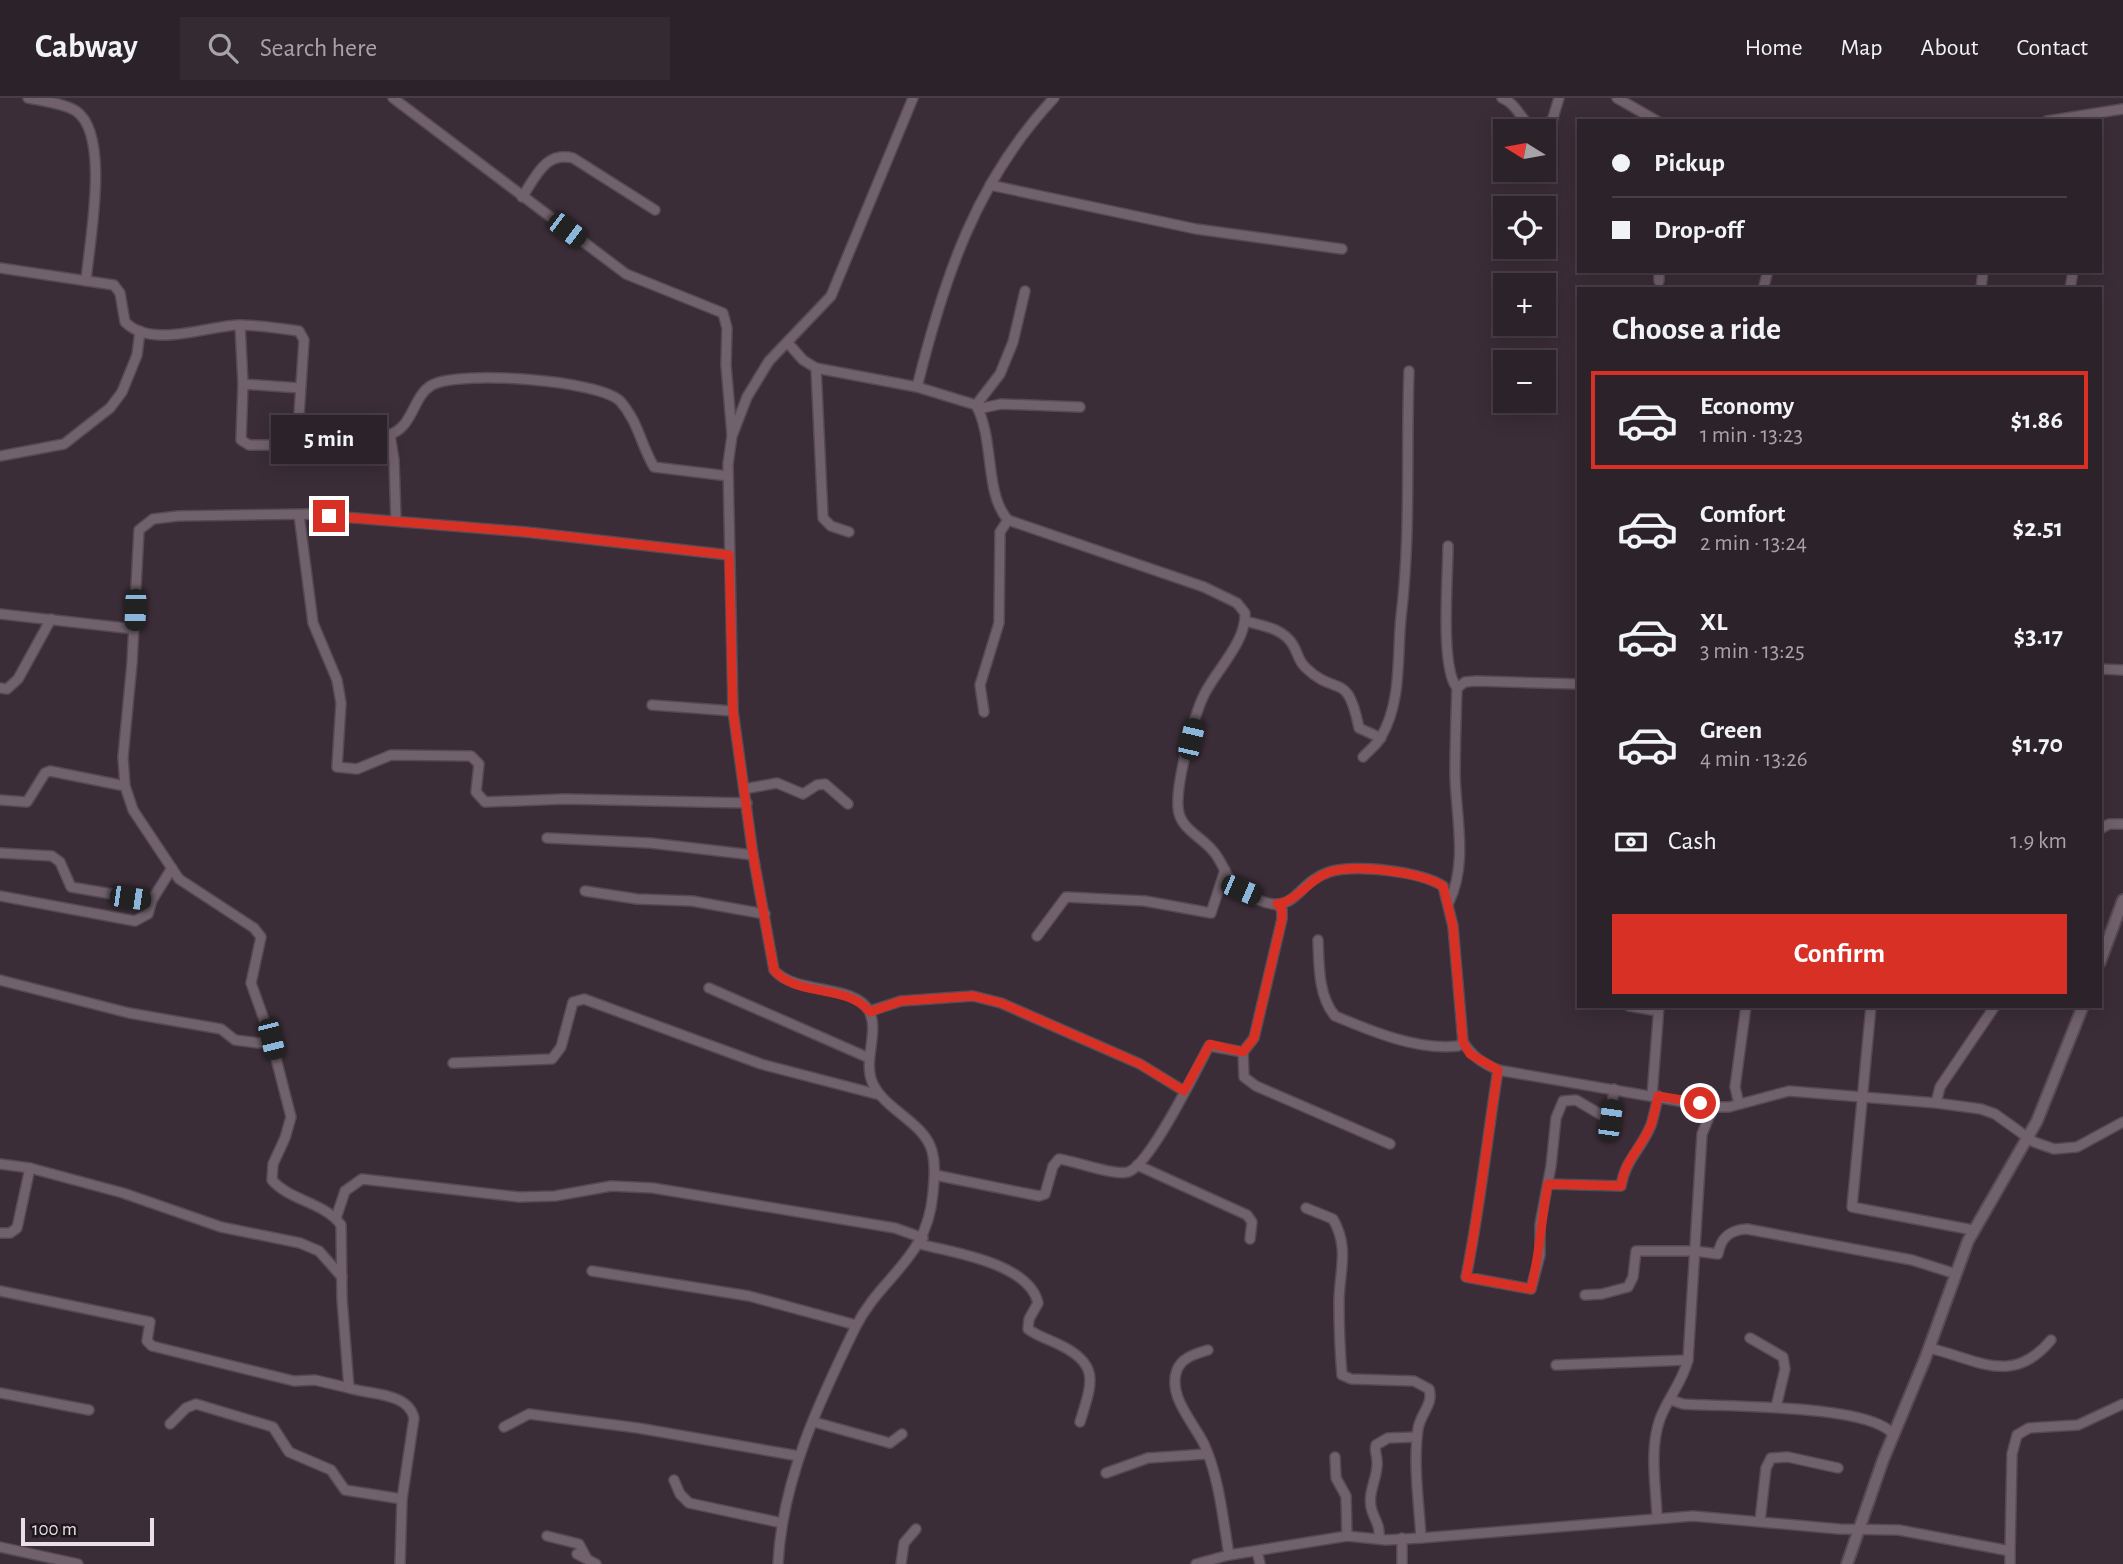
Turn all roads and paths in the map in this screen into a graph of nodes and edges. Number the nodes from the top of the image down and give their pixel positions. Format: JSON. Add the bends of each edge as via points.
{"nodes":[{"id":1,"x":28,"y":98,"type":"edge"},
{"id":2,"x":393,"y":98,"type":"edge"},
{"id":3,"x":913,"y":98,"type":"edge"},
{"id":4,"x":1054,"y":98,"type":"edge"},
{"id":5,"x":1502,"y":98,"type":"edge"},
{"id":6,"x":1559,"y":98,"type":"edge"},
{"id":7,"x":1617,"y":98,"type":"edge"},
{"id":8,"x":2123,"y":109,"type":"edge"},
{"id":9,"x":1654,"y":119,"type":"edge"},
{"id":10,"x":2067,"y":119,"type":"edge"},
{"id":11,"x":990,"y":185,"type":"junction"},
{"id":12,"x":523,"y":197,"type":"junction"},
{"id":13,"x":655,"y":210,"type":"dead end"},
{"id":14,"x":1342,"y":249,"type":"dead end"},
{"id":15,"x":0,"y":268,"type":"edge"},
{"id":16,"x":86,"y":281,"type":"junction"},
{"id":17,"x":1025,"y":291,"type":"dead end"},
{"id":18,"x":240,"y":325,"type":"junction"},
{"id":19,"x":141,"y":331,"type":"junction"},
{"id":20,"x":787,"y":342,"type":"junction"},
{"id":21,"x":816,"y":368,"type":"junction"},
{"id":22,"x":1409,"y":371,"type":"dead end"},
{"id":23,"x":243,"y":384,"type":"junction"},
{"id":24,"x":917,"y":387,"type":"junction"},
{"id":25,"x":300,"y":388,"type":"junction"},
{"id":26,"x":977,"y":407,"type":"junction"},
{"id":27,"x":1080,"y":407,"type":"dead end"},
{"id":28,"x":390,"y":435,"type":"junction"},
{"id":29,"x":732,"y":436,"type":"junction"},
{"id":30,"x":297,"y":445,"type":"junction"},
{"id":31,"x":0,"y":456,"type":"edge"},
{"id":32,"x":728,"y":476,"type":"junction"},
{"id":33,"x":299,"y":515,"type":"junction"},
{"id":34,"x":1007,"y":520,"type":"junction"},
{"id":35,"x":396,"y":521,"type":"junction"},
{"id":36,"x":849,"y":532,"type":"dead end"},
{"id":37,"x":1448,"y":547,"type":"dead end"},
{"id":38,"x":729,"y":555,"type":"junction"},
{"id":39,"x":0,"y":614,"type":"edge"},
{"id":40,"x":51,"y":619,"type":"junction"},
{"id":41,"x":1245,"y":621,"type":"junction"},
{"id":42,"x":134,"y":629,"type":"junction"},
{"id":43,"x":2102,"y":669,"type":"edge"},
{"id":44,"x":2123,"y":670,"type":"edge"},
{"id":45,"x":1577,"y":684,"type":"edge"},
{"id":46,"x":0,"y":688,"type":"edge"},
{"id":47,"x":1457,"y":688,"type":"junction"},
{"id":48,"x":652,"y":705,"type":"dead end"},
{"id":49,"x":733,"y":711,"type":"junction"},
{"id":50,"x":984,"y":712,"type":"dead end"},
{"id":51,"x":1381,"y":738,"type":"junction"},
{"id":52,"x":1363,"y":757,"type":"dead end"},
{"id":53,"x":125,"y":786,"type":"junction"},
{"id":54,"x":744,"y":789,"type":"junction"},
{"id":55,"x":0,"y":800,"type":"edge"},
{"id":56,"x":747,"y":803,"type":"junction"},
{"id":57,"x":848,"y":804,"type":"dead end"},
{"id":58,"x":2123,"y":824,"type":"edge"},
{"id":59,"x":2102,"y":829,"type":"edge"},
{"id":60,"x":547,"y":838,"type":"dead end"},
{"id":61,"x":0,"y":853,"type":"edge"},
{"id":62,"x":753,"y":855,"type":"junction"},
{"id":63,"x":172,"y":868,"type":"junction"},
{"id":64,"x":1225,"y":870,"type":"junction"},
{"id":65,"x":585,"y":891,"type":"dead end"},
{"id":66,"x":0,"y":896,"type":"edge"},
{"id":67,"x":152,"y":900,"type":"junction"},
{"id":68,"x":2123,"y":900,"type":"edge"},
{"id":69,"x":1449,"y":902,"type":"junction"},
{"id":70,"x":1277,"y":904,"type":"junction"},
{"id":71,"x":765,"y":914,"type":"junction"},
{"id":72,"x":1037,"y":936,"type":"dead end"},
{"id":73,"x":1318,"y":940,"type":"dead end"},
{"id":74,"x":2102,"y":957,"type":"edge"},
{"id":75,"x":0,"y":980,"type":"edge"},
{"id":76,"x":709,"y":988,"type":"dead end"},
{"id":77,"x":1746,"y":1008,"type":"edge"},
{"id":78,"x":1871,"y":1008,"type":"edge"},
{"id":79,"x":1994,"y":1008,"type":"edge"},
{"id":80,"x":2082,"y":1008,"type":"edge"},
{"id":81,"x":1658,"y":1009,"type":"edge"},
{"id":82,"x":870,"y":1012,"type":"junction"},
{"id":83,"x":271,"y":1039,"type":"junction"},
{"id":84,"x":1463,"y":1042,"type":"junction"},
{"id":85,"x":1243,"y":1052,"type":"junction"},
{"id":86,"x":869,"y":1058,"type":"junction"},
{"id":87,"x":453,"y":1063,"type":"dead end"},
{"id":88,"x":1498,"y":1070,"type":"junction"},
{"id":89,"x":1614,"y":1089,"type":"junction"},
{"id":90,"x":1184,"y":1091,"type":"junction"},
{"id":91,"x":880,"y":1094,"type":"junction"},
{"id":92,"x":1655,"y":1096,"type":"junction"},
{"id":93,"x":1861,"y":1096,"type":"junction"},
{"id":94,"x":1936,"y":1103,"type":"junction"},
{"id":95,"x":1739,"y":1104,"type":"junction"},
{"id":96,"x":1713,"y":1107,"type":"junction"},
{"id":97,"x":2123,"y":1122,"type":"edge"},
{"id":98,"x":2028,"y":1136,"type":"junction"},
{"id":99,"x":1391,"y":1143,"type":"dead end"},
{"id":100,"x":0,"y":1164,"type":"edge"},
{"id":101,"x":1137,"y":1165,"type":"junction"},
{"id":102,"x":30,"y":1168,"type":"junction"},
{"id":103,"x":935,"y":1175,"type":"junction"},
{"id":104,"x":1548,"y":1184,"type":"junction"},
{"id":105,"x":1307,"y":1208,"type":"dead end"},
{"id":106,"x":336,"y":1218,"type":"junction"},
{"id":107,"x":1973,"y":1230,"type":"junction"},
{"id":108,"x":0,"y":1233,"type":"edge"},
{"id":109,"x":1250,"y":1239,"type":"dead end"},
{"id":110,"x":921,"y":1241,"type":"junction"},
{"id":111,"x":1695,"y":1251,"type":"junction"},
{"id":112,"x":592,"y":1271,"type":"dead end"},
{"id":113,"x":1956,"y":1274,"type":"junction"},
{"id":114,"x":342,"y":1277,"type":"junction"},
{"id":115,"x":0,"y":1292,"type":"edge"},
{"id":116,"x":1586,"y":1295,"type":"dead end"},
{"id":117,"x":856,"y":1325,"type":"junction"},
{"id":118,"x":1749,"y":1338,"type":"dead end"},
{"id":119,"x":2052,"y":1340,"type":"dead end"},
{"id":120,"x":1929,"y":1348,"type":"junction"},
{"id":121,"x":1208,"y":1350,"type":"dead end"},
{"id":122,"x":1688,"y":1360,"type":"junction"},
{"id":123,"x":1556,"y":1365,"type":"dead end"},
{"id":124,"x":349,"y":1388,"type":"junction"},
{"id":125,"x":0,"y":1393,"type":"edge"},
{"id":126,"x":1671,"y":1400,"type":"junction"},
{"id":127,"x":2123,"y":1404,"type":"edge"},
{"id":128,"x":1776,"y":1407,"type":"junction"},
{"id":129,"x":89,"y":1410,"type":"dead end"},
{"id":130,"x":814,"y":1422,"type":"junction"},
{"id":131,"x":1080,"y":1422,"type":"dead end"},
{"id":132,"x":170,"y":1424,"type":"dead end"},
{"id":133,"x":504,"y":1427,"type":"dead end"},
{"id":134,"x":902,"y":1434,"type":"dead end"},
{"id":135,"x":1893,"y":1434,"type":"junction"},
{"id":136,"x":1417,"y":1437,"type":"junction"},
{"id":137,"x":1207,"y":1454,"type":"junction"},
{"id":138,"x":799,"y":1457,"type":"junction"},
{"id":139,"x":1335,"y":1457,"type":"dead end"},
{"id":140,"x":1838,"y":1468,"type":"dead end"},
{"id":141,"x":1106,"y":1473,"type":"dead end"},
{"id":142,"x":674,"y":1480,"type":"dead end"},
{"id":143,"x":402,"y":1499,"type":"junction"},
{"id":144,"x":1657,"y":1517,"type":"junction"},
{"id":145,"x":1760,"y":1521,"type":"junction"},
{"id":146,"x":782,"y":1523,"type":"junction"},
{"id":147,"x":916,"y":1529,"type":"dead end"},
{"id":148,"x":1857,"y":1530,"type":"junction"},
{"id":149,"x":547,"y":1536,"type":"dead end"},
{"id":150,"x":1347,"y":1536,"type":"junction"},
{"id":151,"x":1379,"y":1538,"type":"junction"},
{"id":152,"x":1402,"y":1538,"type":"junction"},
{"id":153,"x":1421,"y":1538,"type":"junction"},
{"id":154,"x":0,"y":1547,"type":"edge"},
{"id":155,"x":1257,"y":1551,"type":"junction"},
{"id":156,"x":2010,"y":1552,"type":"junction"},
{"id":157,"x":577,"y":1554,"type":"dead end"},
{"id":158,"x":1229,"y":1555,"type":"junction"},
{"id":159,"x":591,"y":1562,"type":"edge"},
{"id":160,"x":78,"y":1564,"type":"edge"},
{"id":161,"x":400,"y":1564,"type":"edge"},
{"id":162,"x":778,"y":1564,"type":"edge"},
{"id":163,"x":901,"y":1564,"type":"edge"},
{"id":164,"x":1196,"y":1564,"type":"edge"},
{"id":165,"x":1260,"y":1564,"type":"edge"},
{"id":166,"x":1402,"y":1564,"type":"edge"},
{"id":167,"x":1847,"y":1564,"type":"edge"},
{"id":168,"x":2010,"y":1564,"type":"edge"}],
"edges":[{"from":1,"to":16,"type":"street","via":[[78,112],[92,138],[96,164]]},
{"from":2,"to":12,"type":"street"},
{"from":3,"to":20,"type":"street","via":[[831,296]]},
{"from":4,"to":11,"type":"street","via":[[1009,150]]},
{"from":5,"to":6,"type":"street","via":[[1532,127],[1552,121]]},
{"from":7,"to":9,"type":"street"},
{"from":8,"to":10,"type":"street"},
{"from":11,"to":14,"type":"street","via":[[1196,229]]},
{"from":11,"to":24,"type":"street","via":[[960,245]]},
{"from":12,"to":13,"type":"street","via":[[544,165],[561,155]]},
{"from":12,"to":29,"type":"street","via":[[635,279],[723,313]]},
{"from":15,"to":16,"type":"street"},
{"from":16,"to":19,"type":"street","via":[[118,287],[125,323]]},
{"from":17,"to":26,"type":"street","via":[[1000,374]]},
{"from":18,"to":19,"type":"street","via":[[192,334]]},
{"from":18,"to":23,"type":"street"},
{"from":18,"to":25,"type":"street","via":[[299,331],[304,340]]},
{"from":19,"to":31,"type":"street","via":[[137,355],[110,408],[64,444]]},
{"from":20,"to":21,"type":"street"},
{"from":20,"to":29,"type":"street","via":[[747,397]]},
{"from":21,"to":24,"type":"street"},
{"from":21,"to":36,"type":"street","via":[[823,517],[831,526]]},
{"from":22,"to":51,"type":"street","via":[[1406,586],[1396,684]]},
{"from":23,"to":25,"type":"street"},
{"from":23,"to":30,"type":"street","via":[[244,444]]},
{"from":24,"to":26,"type":"street"},
{"from":25,"to":30,"type":"street"},
{"from":26,"to":27,"type":"street"},
{"from":26,"to":34,"type":"street","via":[[989,440],[997,501]]},
{"from":28,"to":30,"type":"street"},
{"from":28,"to":32,"type":"street","via":[[410,419],[428,387],[439,381],[477,376],[592,388],[611,394],[637,424],[654,467]]},
{"from":28,"to":35,"type":"street"},
{"from":29,"to":32,"type":"street"},
{"from":32,"to":38,"type":"street"},
{"from":33,"to":35,"type":"street"},
{"from":33,"to":42,"type":"street","via":[[178,516],[146,523],[139,530]]},
{"from":33,"to":56,"type":"street","via":[[313,623],[337,680],[341,702],[337,767],[357,769],[391,754],[471,756],[479,764],[476,792],[485,802]]},
{"from":34,"to":41,"type":"street","via":[[1223,594],[1237,603]]},
{"from":34,"to":50,"type":"street","via":[[1000,532],[999,623],[980,685]]},
{"from":35,"to":38,"type":"street"},
{"from":37,"to":47,"type":"street","via":[[1447,668]]},
{"from":38,"to":49,"type":"street"},
{"from":39,"to":40,"type":"street"},
{"from":40,"to":42,"type":"street"},
{"from":40,"to":46,"type":"street","via":[[18,679],[7,689]]},
{"from":41,"to":51,"type":"street","via":[[1281,632],[1306,669],[1349,693],[1359,728]]},
{"from":41,"to":64,"type":"street","via":[[1196,714],[1179,789],[1178,809],[1188,831],[1206,843]]},
{"from":42,"to":53,"type":"street","via":[[123,757]]},
{"from":43,"to":44,"type":"street"},
{"from":45,"to":47,"type":"street","via":[[1465,681]]},
{"from":47,"to":69,"type":"street","via":[[1459,872]]},
{"from":48,"to":49,"type":"street"},
{"from":49,"to":54,"type":"street"},
{"from":51,"to":52,"type":"street"},
{"from":53,"to":55,"type":"street","via":[[50,771],[27,802]]},
{"from":53,"to":63,"type":"street","via":[[133,810]]},
{"from":54,"to":56,"type":"street"},
{"from":54,"to":57,"type":"street","via":[[777,783],[803,794],[825,784]]},
{"from":56,"to":62,"type":"street"},
{"from":58,"to":59,"type":"street"},
{"from":60,"to":62,"type":"street","via":[[639,842]]},
{"from":61,"to":67,"type":"street","via":[[52,856],[60,862],[71,887]]},
{"from":62,"to":71,"type":"street"},
{"from":63,"to":67,"type":"street"},
{"from":63,"to":83,"type":"street","via":[[179,879],[258,931],[261,942],[251,983]]},
{"from":64,"to":70,"type":"street","via":[[1241,890]]},
{"from":64,"to":72,"type":"street","via":[[1211,913],[1145,901],[1066,897]]},
{"from":65,"to":71,"type":"street","via":[[692,901]]},
{"from":66,"to":67,"type":"street","via":[[135,920],[148,914]]},
{"from":68,"to":74,"type":"street"},
{"from":69,"to":70,"type":"street","via":[[1443,886],[1427,876],[1345,870],[1328,873],[1291,902]]},
{"from":69,"to":84,"type":"street"},
{"from":70,"to":85,"type":"street","via":[[1282,919],[1254,1038]]},
{"from":71,"to":82,"type":"street","via":[[774,970],[780,977],[850,997]]},
{"from":73,"to":84,"type":"street","via":[[1319,974],[1335,1016],[1441,1047]]},
{"from":75,"to":83,"type":"street","via":[[129,1013],[221,1029],[234,1040],[259,1043]]},
{"from":76,"to":86,"type":"street"},
{"from":77,"to":95,"type":"street","via":[[1735,1081]]},
{"from":78,"to":93,"type":"street"},
{"from":79,"to":94,"type":"street","via":[[1940,1087]]},
{"from":80,"to":98,"type":"street"},
{"from":81,"to":92,"type":"street"},
{"from":82,"to":86,"type":"street"},
{"from":82,"to":90,"type":"street","via":[[901,1001],[982,998],[1140,1064]]},
{"from":83,"to":106,"type":"street","via":[[291,1117],[273,1164],[272,1180]]},
{"from":84,"to":88,"type":"street","via":[[1470,1054]]},
{"from":85,"to":90,"type":"street","via":[[1210,1044]]},
{"from":85,"to":99,"type":"street","via":[[1244,1077],[1256,1086]]},
{"from":86,"to":91,"type":"street"},
{"from":87,"to":91,"type":"street","via":[[552,1059],[561,1047],[573,1002],[584,999],[761,1064]]},
{"from":88,"to":89,"type":"street"},
{"from":88,"to":104,"type":"street","via":[[1481,1203],[1466,1277],[1531,1289]]},
{"from":89,"to":92,"type":"street"},
{"from":89,"to":104,"type":"street","via":[[1610,1120],[1576,1100],[1563,1101],[1556,1118]]},
{"from":90,"to":101,"type":"street","via":[[1154,1145]]},
{"from":91,"to":103,"type":"street","via":[[928,1140]]},
{"from":92,"to":96,"type":"street"},
{"from":92,"to":104,"type":"street","via":[[1652,1123],[1635,1155],[1624,1165],[1621,1186]]},
{"from":93,"to":94,"type":"street"},
{"from":93,"to":95,"type":"street","via":[[1789,1091]]},
{"from":93,"to":107,"type":"street","via":[[1852,1207]]},
{"from":94,"to":98,"type":"street","via":[[1995,1114]]},
{"from":95,"to":96,"type":"street"},
{"from":96,"to":111,"type":"street","via":[[1702,1134]]},
{"from":97,"to":98,"type":"street","via":[[2066,1148],[2042,1146]]},
{"from":98,"to":107,"type":"street"},
{"from":100,"to":102,"type":"street"},
{"from":101,"to":103,"type":"street","via":[[1126,1172],[1057,1160],[1045,1194],[1039,1196]]},
{"from":101,"to":109,"type":"street","via":[[1247,1215],[1252,1222]]},
{"from":102,"to":108,"type":"street","via":[[17,1228]]},
{"from":102,"to":114,"type":"street","via":[[221,1227],[313,1247]]},
{"from":103,"to":110,"type":"street","via":[[929,1224]]},
{"from":105,"to":136,"type":"street","via":[[1332,1219],[1343,1242],[1339,1303],[1342,1375],[1426,1385],[1430,1401],[1419,1419]]},
{"from":106,"to":110,"type":"street","via":[[345,1191],[362,1179],[519,1197],[634,1187],[895,1228]]},
{"from":106,"to":114,"type":"street","via":[[344,1235]]},
{"from":107,"to":113,"type":"street"},
{"from":110,"to":117,"type":"street"},
{"from":110,"to":131,"type":"street","via":[[1008,1270],[1032,1290],[1038,1303],[1028,1329],[1077,1353],[1087,1366],[1090,1391]]},
{"from":111,"to":113,"type":"street","via":[[1718,1254],[1727,1236],[1747,1229],[1912,1260]]},
{"from":111,"to":116,"type":"street","via":[[1636,1251],[1628,1287]]},
{"from":111,"to":122,"type":"street"},
{"from":112,"to":117,"type":"street","via":[[749,1296]]},
{"from":113,"to":120,"type":"street"},
{"from":114,"to":124,"type":"street"},
{"from":115,"to":124,"type":"street","via":[[150,1322],[147,1341],[152,1346],[294,1381],[315,1380]]},
{"from":117,"to":130,"type":"street"},
{"from":118,"to":128,"type":"street","via":[[1783,1357]]},
{"from":119,"to":120,"type":"street","via":[[2027,1362],[2000,1368]]},
{"from":120,"to":135,"type":"street"},
{"from":121,"to":137,"type":"street","via":[[1183,1360],[1175,1377],[1180,1406]]},
{"from":122,"to":123,"type":"street"},
{"from":122,"to":126,"type":"street"},
{"from":124,"to":143,"type":"street","via":[[402,1401],[412,1410]]},
{"from":125,"to":129,"type":"street"},
{"from":126,"to":128,"type":"street"},
{"from":126,"to":144,"type":"street","via":[[1661,1415],[1656,1437]]},
{"from":127,"to":156,"type":"street","via":[[2078,1425],[2029,1428],[2017,1435],[2011,1454]]},
{"from":128,"to":135,"type":"street","via":[[1878,1422]]},
{"from":130,"to":134,"type":"street","via":[[890,1443]]},
{"from":130,"to":138,"type":"street"},
{"from":132,"to":143,"type":"street","via":[[195,1404],[262,1422],[276,1430],[289,1452],[331,1470],[345,1490]]},
{"from":133,"to":138,"type":"street","via":[[528,1414]]},
{"from":135,"to":148,"type":"street"},
{"from":136,"to":151,"type":"street","via":[[1388,1438],[1376,1444],[1378,1462],[1371,1500]]},
{"from":136,"to":153,"type":"street"},
{"from":137,"to":141,"type":"street","via":[[1148,1458]]},
{"from":137,"to":158,"type":"street"},
{"from":138,"to":146,"type":"street"},
{"from":139,"to":150,"type":"street","via":[[1336,1478],[1346,1496]]},
{"from":140,"to":145,"type":"street","via":[[1771,1458]]},
{"from":142,"to":146,"type":"street","via":[[689,1503]]},
{"from":143,"to":161,"type":"street"},
{"from":144,"to":145,"type":"street"},
{"from":144,"to":153,"type":"street"},
{"from":145,"to":148,"type":"street"},
{"from":146,"to":162,"type":"street"},
{"from":147,"to":163,"type":"street","via":[[904,1543]]},
{"from":148,"to":156,"type":"street","via":[[1899,1530]]},
{"from":148,"to":167,"type":"street"},
{"from":149,"to":159,"type":"street","via":[[579,1544]]},
{"from":150,"to":151,"type":"street"},
{"from":150,"to":155,"type":"street"},
{"from":151,"to":152,"type":"street"},
{"from":152,"to":153,"type":"street"},
{"from":152,"to":166,"type":"street"},
{"from":154,"to":160,"type":"street"},
{"from":155,"to":158,"type":"street"},
{"from":155,"to":165,"type":"street"},
{"from":156,"to":168,"type":"street"},
{"from":157,"to":159,"type":"street"},
{"from":158,"to":164,"type":"street"}]}
